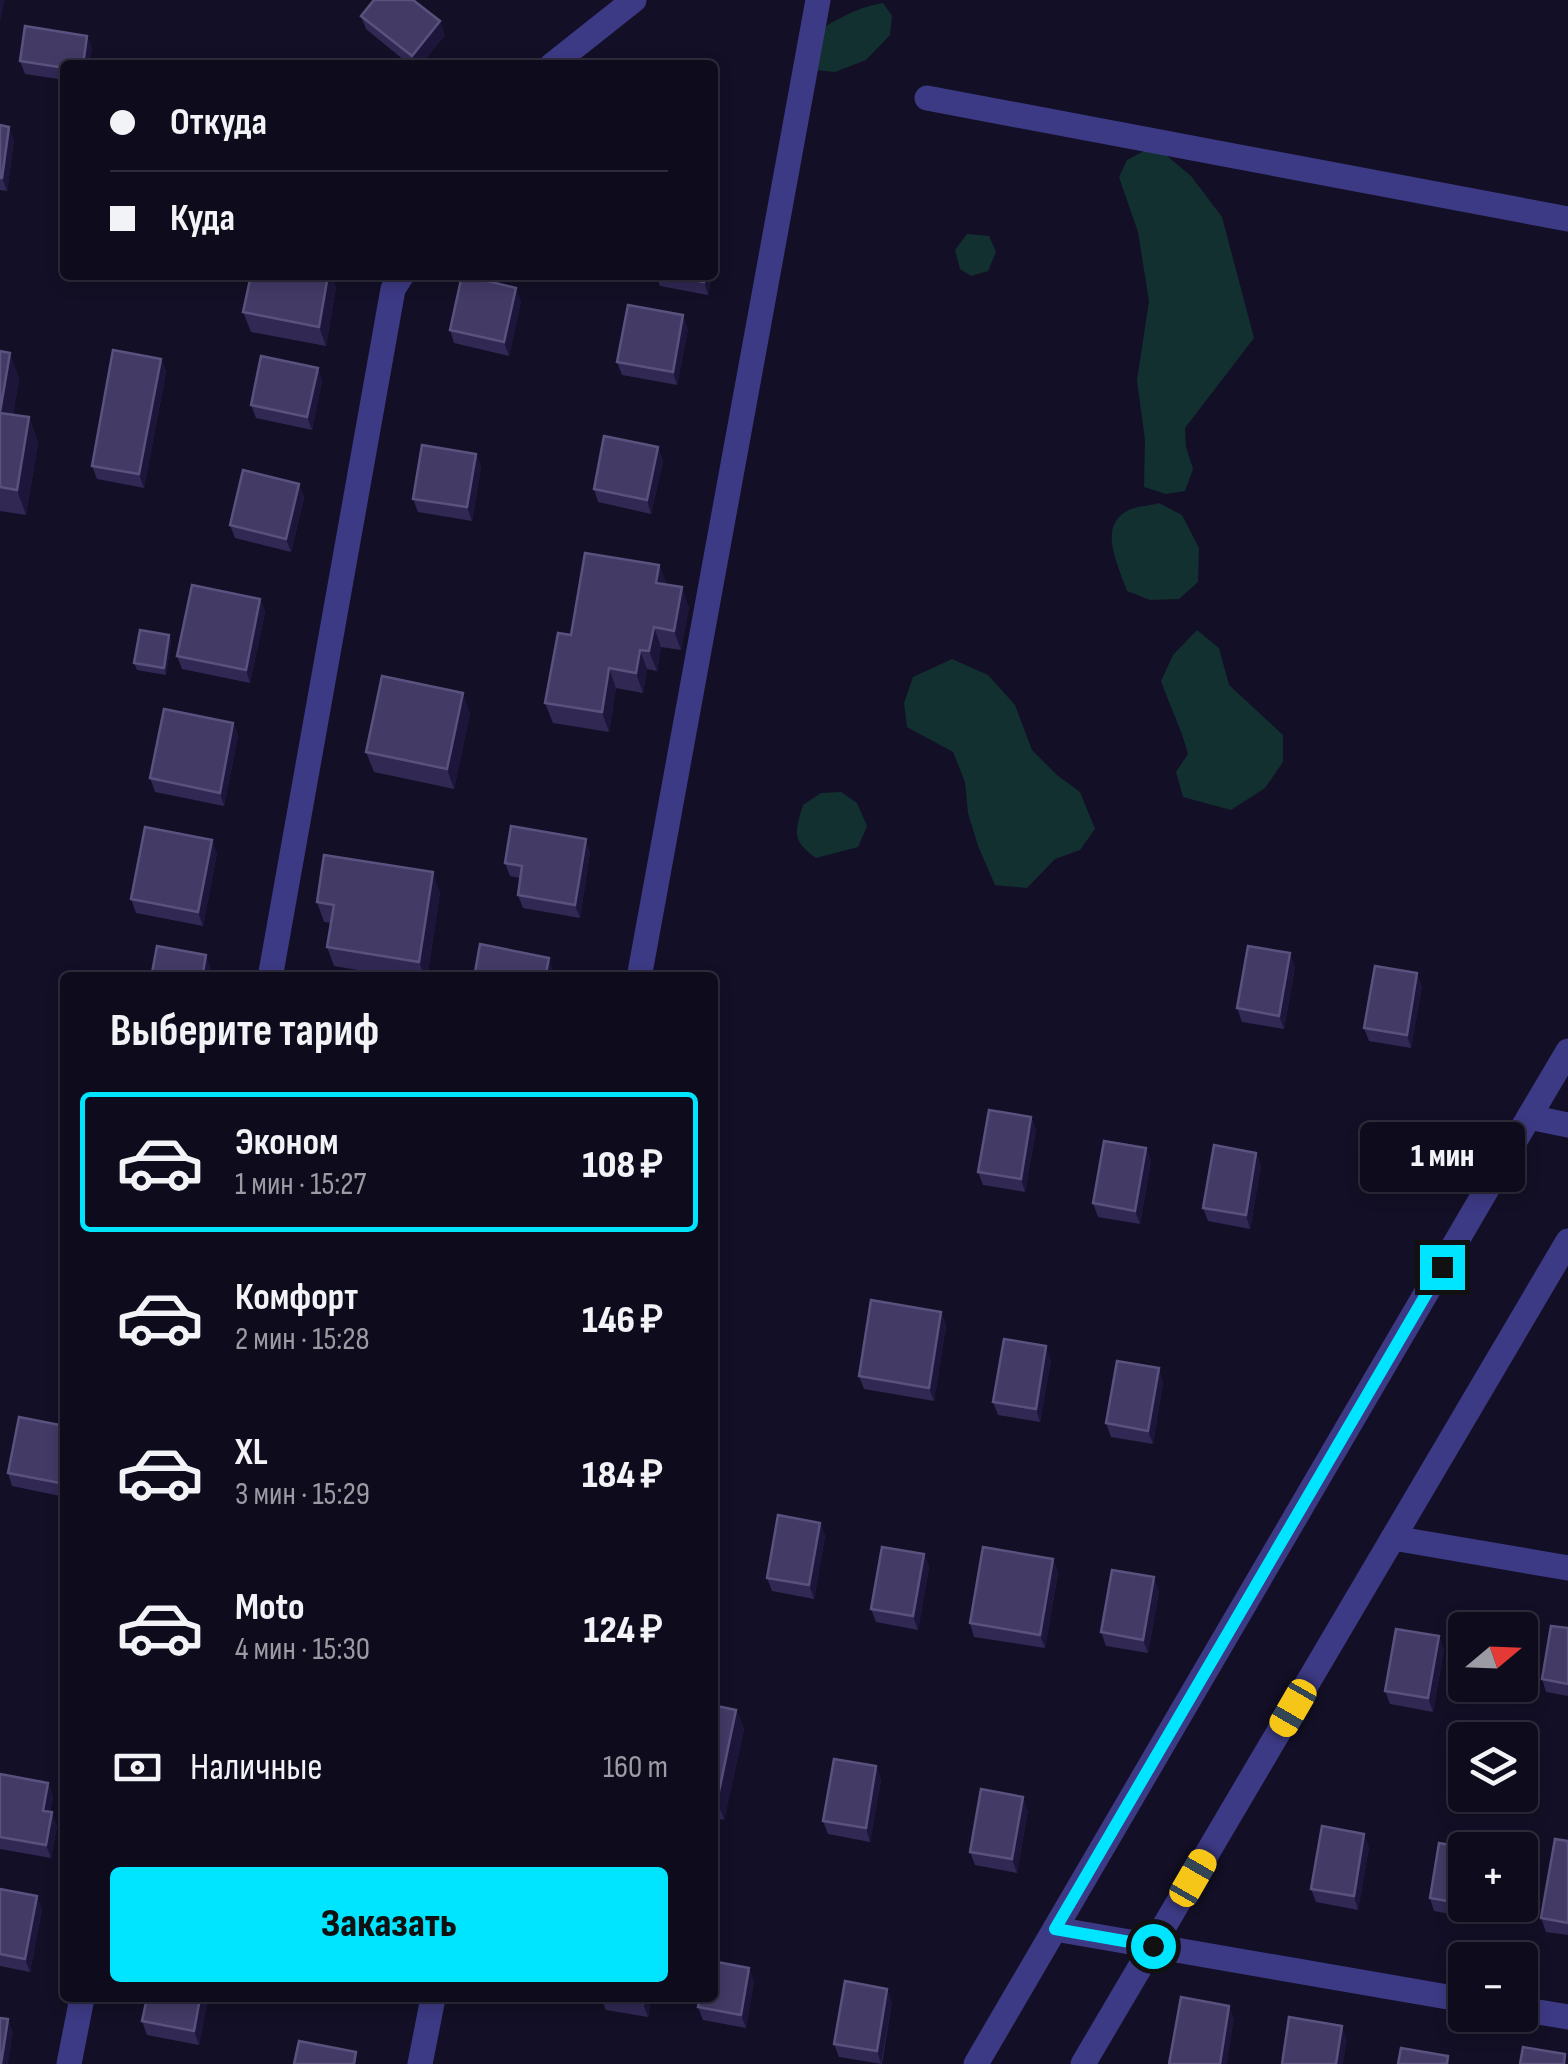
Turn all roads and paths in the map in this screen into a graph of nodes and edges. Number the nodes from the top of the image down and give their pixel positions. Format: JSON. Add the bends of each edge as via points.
{"nodes":[{"id":1,"x":634,"y":0,"type":"edge"},
{"id":2,"x":818,"y":0,"type":"edge"},
{"id":3,"x":558,"y":60,"type":"edge"},
{"id":4,"x":927,"y":98,"type":"dead end"},
{"id":5,"x":1568,"y":219,"type":"edge"},
{"id":6,"x":399,"y":280,"type":"edge"},
{"id":7,"x":271,"y":972,"type":"edge"},
{"id":8,"x":640,"y":972,"type":"edge"},
{"id":9,"x":1568,"y":1051,"type":"edge"},
{"id":10,"x":1528,"y":1118,"type":"junction"},
{"id":11,"x":1568,"y":1125,"type":"edge"},
{"id":12,"x":1568,"y":1241,"type":"edge"},
{"id":13,"x":1393,"y":1538,"type":"junction"},
{"id":14,"x":1568,"y":1568,"type":"edge"},
{"id":15,"x":1055,"y":1929,"type":"junction"},
{"id":16,"x":1153,"y":1946,"type":"junction"},
{"id":17,"x":1448,"y":1997,"type":"edge"},
{"id":18,"x":81,"y":2002,"type":"edge"},
{"id":19,"x":432,"y":2002,"type":"edge"},
{"id":20,"x":1538,"y":2012,"type":"edge"},
{"id":21,"x":1568,"y":2017,"type":"edge"},
{"id":22,"x":69,"y":2064,"type":"edge"},
{"id":23,"x":420,"y":2064,"type":"edge"},
{"id":24,"x":976,"y":2064,"type":"edge"},
{"id":25,"x":1083,"y":2064,"type":"edge"}],
"edges":[{"from":1,"to":3,"type":"street"},
{"from":2,"to":8,"type":"street"},
{"from":4,"to":5,"type":"street"},
{"from":6,"to":7,"type":"street"},
{"from":9,"to":10,"type":"street"},
{"from":10,"to":11,"type":"street"},
{"from":10,"to":15,"type":"street"},
{"from":12,"to":13,"type":"street"},
{"from":13,"to":14,"type":"street"},
{"from":13,"to":16,"type":"street"},
{"from":15,"to":16,"type":"street"},
{"from":15,"to":24,"type":"street"},
{"from":16,"to":17,"type":"street"},
{"from":16,"to":25,"type":"street"},
{"from":18,"to":22,"type":"street"},
{"from":19,"to":23,"type":"street"},
{"from":20,"to":21,"type":"street"}]}
